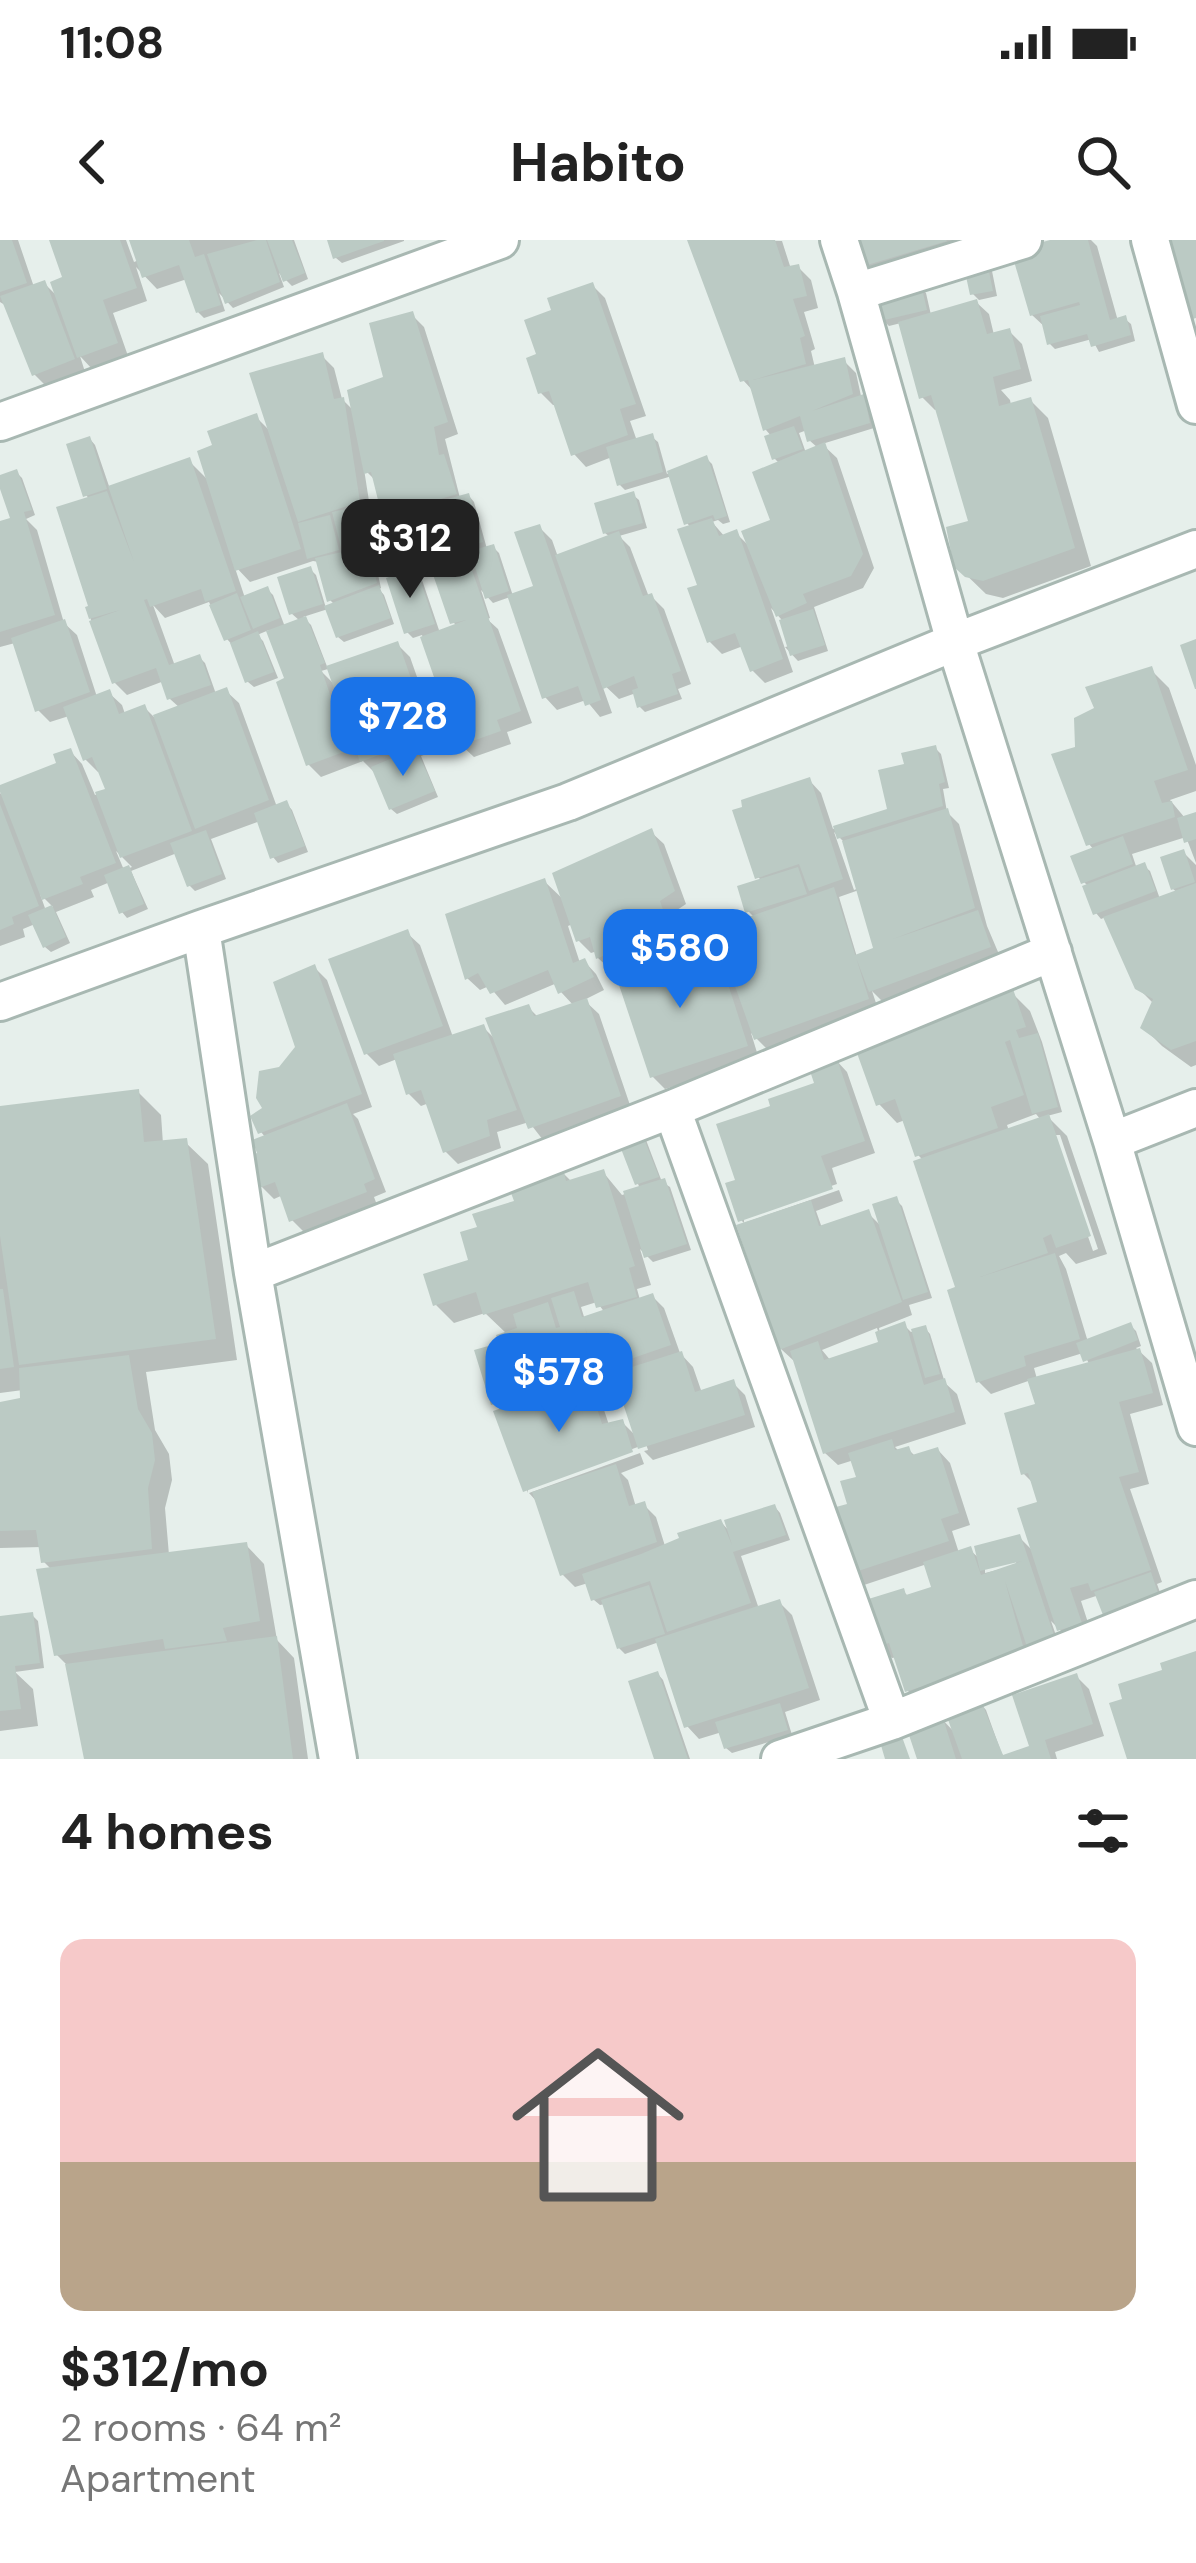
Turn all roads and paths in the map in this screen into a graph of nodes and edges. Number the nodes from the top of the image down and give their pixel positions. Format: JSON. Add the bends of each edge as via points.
{"nodes":[{"id":1,"x":500,"y":240,"type":"edge"},
{"id":2,"x":839,"y":240,"type":"edge"},
{"id":3,"x":1023,"y":240,"type":"edge"},
{"id":4,"x":1150,"y":240,"type":"edge"},
{"id":5,"x":856,"y":292,"type":"junction"},
{"id":6,"x":1196,"y":405,"type":"edge"},
{"id":7,"x":0,"y":422,"type":"edge"},
{"id":8,"x":1196,"y":549,"type":"edge"},
{"id":9,"x":955,"y":642,"type":"junction"},
{"id":10,"x":202,"y":928,"type":"junction"},
{"id":11,"x":1053,"y":952,"type":"junction"},
{"id":12,"x":0,"y":1002,"type":"edge"},
{"id":13,"x":1196,"y":1108,"type":"edge"},
{"id":14,"x":672,"y":1109,"type":"junction"},
{"id":15,"x":1112,"y":1141,"type":"junction"},
{"id":16,"x":253,"y":1273,"type":"junction"},
{"id":17,"x":1196,"y":1427,"type":"edge"},
{"id":18,"x":1196,"y":1599,"type":"edge"},
{"id":19,"x":892,"y":1721,"type":"junction"},
{"id":20,"x":338,"y":1759,"type":"edge"},
{"id":21,"x":781,"y":1759,"type":"edge"}],
"edges":[{"from":1,"to":7,"type":"street"},
{"from":2,"to":5,"type":"street"},
{"from":3,"to":5,"type":"street"},
{"from":4,"to":6,"type":"street"},
{"from":5,"to":9,"type":"street"},
{"from":8,"to":9,"type":"street"},
{"from":9,"to":10,"type":"street","via":[[568,802]]},
{"from":9,"to":11,"type":"street"},
{"from":10,"to":12,"type":"street"},
{"from":10,"to":16,"type":"street"},
{"from":11,"to":14,"type":"street"},
{"from":11,"to":15,"type":"street"},
{"from":13,"to":15,"type":"street"},
{"from":14,"to":16,"type":"street"},
{"from":14,"to":19,"type":"street"},
{"from":15,"to":17,"type":"street"},
{"from":16,"to":20,"type":"street"},
{"from":18,"to":19,"type":"street"},
{"from":19,"to":21,"type":"street"}]}
